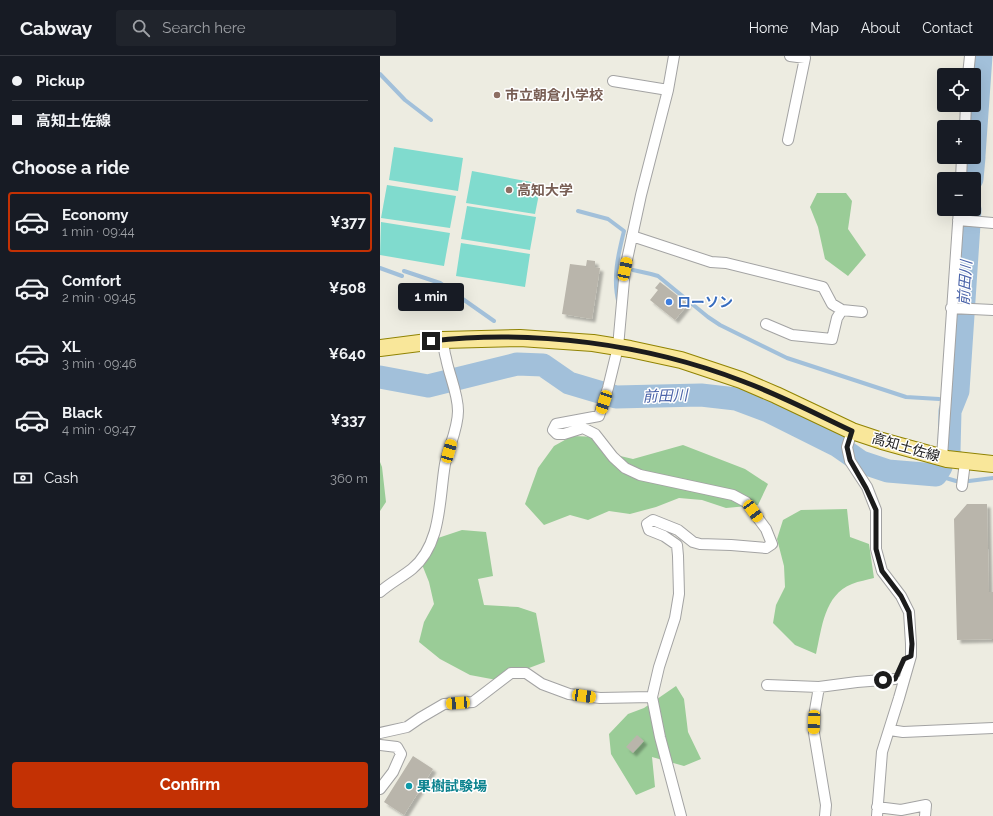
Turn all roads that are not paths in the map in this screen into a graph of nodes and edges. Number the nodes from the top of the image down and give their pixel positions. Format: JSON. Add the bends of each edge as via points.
{"nodes":[{"id":1,"x":674,"y":56,"type":"edge"},
{"id":2,"x":790,"y":56,"type":"edge"},
{"id":3,"x":970,"y":56,"type":"edge"},
{"id":4,"x":969,"y":68,"type":"edge"},
{"id":5,"x":613,"y":81,"type":"dead end"},
{"id":6,"x":668,"y":90,"type":"junction"},
{"id":7,"x":788,"y":140,"type":"dead end"},
{"id":8,"x":960,"y":216,"type":"edge"},
{"id":9,"x":961,"y":220,"type":"junction"},
{"id":10,"x":993,"y":223,"type":"edge"},
{"id":11,"x":632,"y":236,"type":"junction"},
{"id":12,"x":954,"y":308,"type":"junction"},
{"id":13,"x":842,"y":310,"type":"junction"},
{"id":14,"x":993,"y":310,"type":"edge"},
{"id":15,"x":862,"y":312,"type":"dead end"},
{"id":16,"x":766,"y":324,"type":"dead end"},
{"id":17,"x":443,"y":340,"type":"junction"},
{"id":18,"x":618,"y":347,"type":"junction"},
{"id":19,"x":380,"y":348,"type":"edge"},
{"id":20,"x":852,"y":431,"type":"junction"},
{"id":21,"x":942,"y":457,"type":"junction"},
{"id":22,"x":993,"y":464,"type":"edge"},
{"id":23,"x":380,"y":592,"type":"edge"},
{"id":24,"x":911,"y":656,"type":"junction"},
{"id":25,"x":895,"y":679,"type":"junction"},
{"id":26,"x":767,"y":685,"type":"dead end"},
{"id":27,"x":819,"y":686,"type":"junction"},
{"id":28,"x":652,"y":697,"type":"junction"},
{"id":29,"x":899,"y":698,"type":"junction"},
{"id":30,"x":993,"y":728,"type":"edge"},
{"id":31,"x":890,"y":730,"type":"junction"},
{"id":32,"x":380,"y":733,"type":"edge"},
{"id":33,"x":380,"y":745,"type":"edge"},
{"id":34,"x":380,"y":789,"type":"edge"},
{"id":35,"x":877,"y":811,"type":"edge"},
{"id":36,"x":681,"y":816,"type":"edge"},
{"id":37,"x":825,"y":816,"type":"edge"},
{"id":38,"x":925,"y":816,"type":"edge"}],
"edges":[{"from":1,"to":6,"type":"street"},
{"from":2,"to":7,"type":"street","via":[[805,58]]},
{"from":3,"to":4,"type":"street"},
{"from":5,"to":6,"type":"street"},
{"from":6,"to":11,"type":"street"},
{"from":8,"to":9,"type":"street"},
{"from":9,"to":10,"type":"street"},
{"from":9,"to":12,"type":"street"},
{"from":11,"to":13,"type":"street","via":[[711,262],[726,263],[823,287],[832,304]]},
{"from":11,"to":18,"type":"street","via":[[625,269]]},
{"from":12,"to":14,"type":"street"},
{"from":12,"to":21,"type":"street"},
{"from":13,"to":15,"type":"street"},
{"from":13,"to":16,"type":"street","via":[[837,318],[832,339],[792,335]]},
{"from":17,"to":18,"type":"main road","name":"高知土佐線","via":[[539,338]]},
{"from":17,"to":19,"type":"main road","name":"高知土佐線"},
{"from":17,"to":23,"type":"street","via":[[458,411],[456,428],[445,463],[438,519],[426,552],[413,568]]},
{"from":18,"to":20,"type":"main road","name":"高知土佐線","via":[[681,360],[741,380]]},
{"from":18,"to":28,"type":"street","via":[[599,416],[556,424],[553,430],[557,434],[564,434],[583,428],[595,434],[625,468],[640,475],[733,495],[746,502],[766,529],[772,544],[766,548],[700,544],[693,542],[678,530],[653,520],[647,524],[649,530],[676,544],[678,556],[679,594],[675,618]]},
{"from":20,"to":21,"type":"main road","name":"高知土佐線"},
{"from":20,"to":24,"type":"street","via":[[847,447],[850,460],[876,510],[876,549],[882,571],[901,596],[909,612]]},
{"from":21,"to":22,"type":"main road","name":"高知土佐線","via":[[963,474]]},
{"from":24,"to":25,"type":"street","via":[[904,659]]},
{"from":24,"to":29,"type":"street"},
{"from":25,"to":27,"type":"street"},
{"from":25,"to":29,"type":"street"},
{"from":26,"to":27,"type":"street"},
{"from":27,"to":37,"type":"street","via":[[814,733],[826,805]]},
{"from":28,"to":32,"type":"street","via":[[600,698],[570,694],[542,684],[526,673],[511,673],[473,702],[444,704],[407,727]]},
{"from":28,"to":36,"type":"street"},
{"from":29,"to":31,"type":"street"},
{"from":30,"to":31,"type":"street","via":[[903,732]]},
{"from":31,"to":35,"type":"street","via":[[882,752]]},
{"from":33,"to":34,"type":"street","via":[[397,747],[401,754],[393,772]]},
{"from":35,"to":38,"type":"street","via":[[926,805]]}]}
